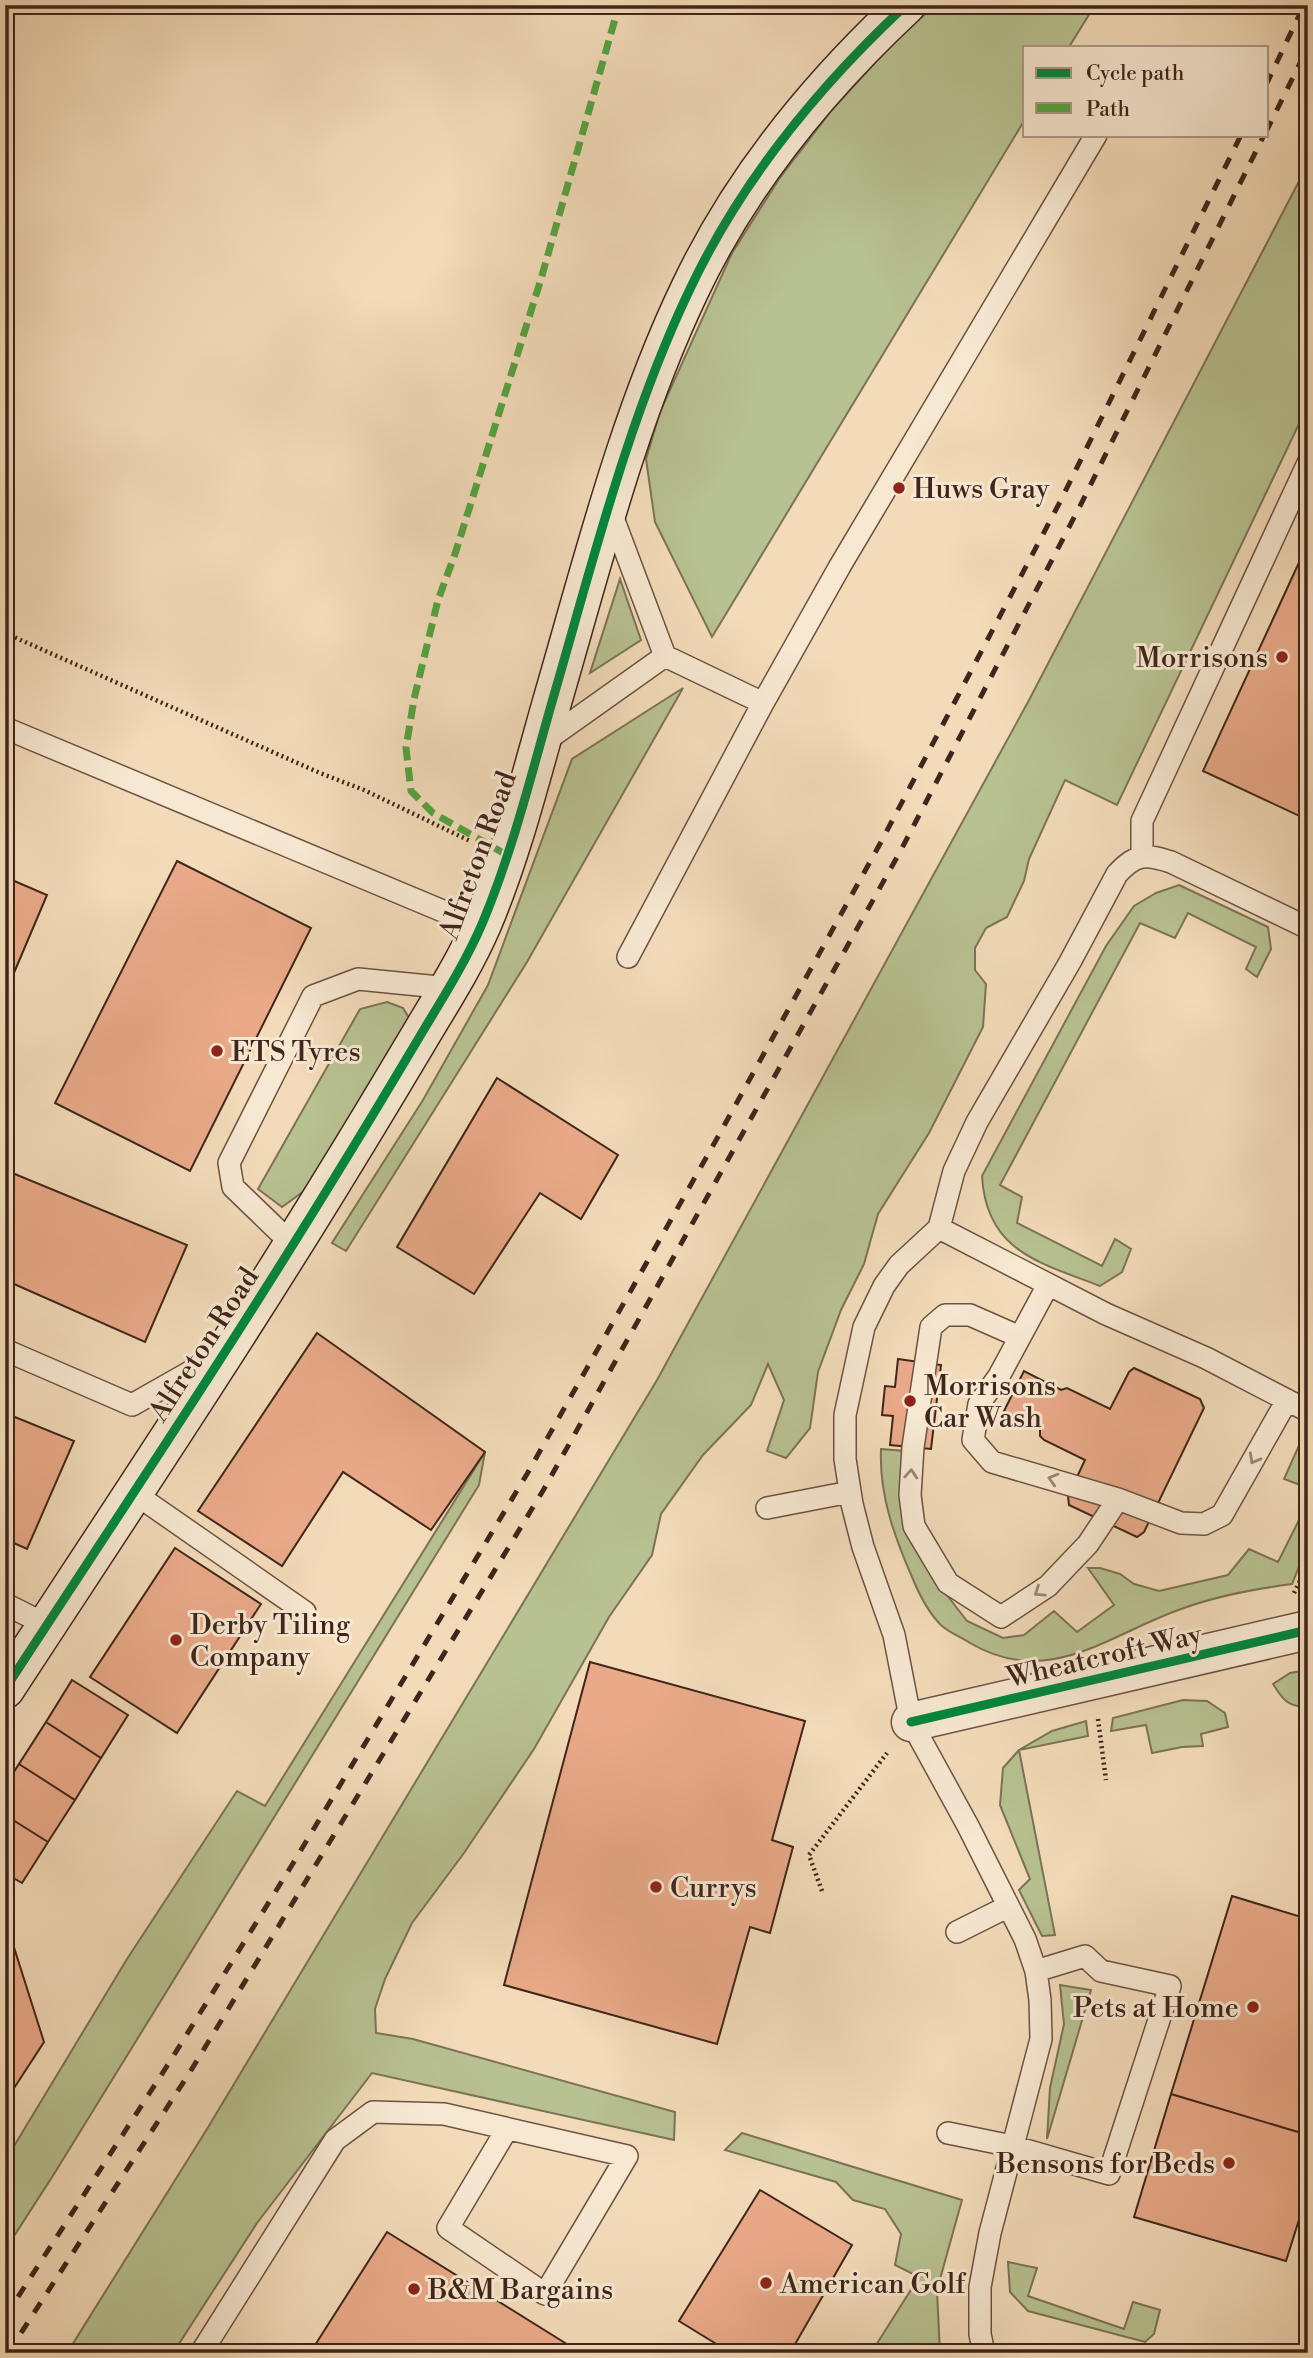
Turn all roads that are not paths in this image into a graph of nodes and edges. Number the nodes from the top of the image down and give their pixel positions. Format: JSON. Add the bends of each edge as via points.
{"nodes":[{"id":1,"x":906,"y":5,"type":"edge"},
{"id":2,"x":1095,"y":136,"type":"edge"},
{"id":3,"x":1308,"y":463,"type":"edge"},
{"id":4,"x":609,"y":509,"type":"junction"},
{"id":5,"x":665,"y":656,"type":"junction"},
{"id":6,"x":763,"y":703,"type":"junction"},
{"id":7,"x":5,"y":728,"type":"edge"},
{"id":8,"x":540,"y":746,"type":"junction"},
{"id":9,"x":1142,"y":856,"type":"junction"},
{"id":10,"x":481,"y":927,"type":"junction"},
{"id":11,"x":1308,"y":929,"type":"edge"},
{"id":12,"x":628,"y":957,"type":"dead end"},
{"id":13,"x":449,"y":988,"type":"junction"},
{"id":14,"x":939,"y":1228,"type":"junction"},
{"id":15,"x":293,"y":1245,"type":"junction"},
{"id":16,"x":1048,"y":1285,"type":"junction"},
{"id":17,"x":1020,"y":1337,"type":"junction"},
{"id":18,"x":5,"y":1350,"type":"edge"},
{"id":19,"x":227,"y":1351,"type":"junction"},
{"id":20,"x":1287,"y":1399,"type":"junction"},
{"id":21,"x":1308,"y":1411,"type":"edge"},
{"id":22,"x":850,"y":1492,"type":"junction"},
{"id":23,"x":134,"y":1493,"type":"junction"},
{"id":24,"x":1118,"y":1499,"type":"junction"},
{"id":25,"x":767,"y":1508,"type":"dead end"},
{"id":26,"x":5,"y":1604,"type":"edge"},
{"id":27,"x":305,"y":1612,"type":"dead end"},
{"id":28,"x":1304,"y":1612,"type":"edge"},
{"id":29,"x":47,"y":1625,"type":"junction"},
{"id":30,"x":5,"y":1689,"type":"edge"},
{"id":31,"x":911,"y":1723,"type":"junction"},
{"id":32,"x":1007,"y":1908,"type":"junction"},
{"id":33,"x":957,"y":1932,"type":"dead end"},
{"id":34,"x":1037,"y":1971,"type":"junction"},
{"id":35,"x":507,"y":2129,"type":"junction"},
{"id":36,"x":948,"y":2133,"type":"dead end"},
{"id":37,"x":1012,"y":2146,"type":"junction"},
{"id":38,"x":201,"y":2353,"type":"edge"},
{"id":39,"x":984,"y":2353,"type":"edge"}],
"edges":[{"from":1,"to":4,"type":"street","name":"Alfreton Road","via":[[818,92],[729,217],[691,286],[665,347]]},
{"from":2,"to":6,"type":"lane"},
{"from":3,"to":9,"type":"lane","via":[[1142,821]]},
{"from":4,"to":5,"type":"lane"},
{"from":4,"to":8,"type":"street","name":"Alfreton Road"},
{"from":5,"to":6,"type":"lane"},
{"from":5,"to":8,"type":"lane"},
{"from":6,"to":12,"type":"lane"},
{"from":7,"to":10,"type":"lane"},
{"from":8,"to":10,"type":"street","name":"Alfreton Road"},
{"from":9,"to":11,"type":"lane","via":[[1171,862]]},
{"from":9,"to":14,"type":"lane","via":[[1117,874],[977,1122],[954,1171]]},
{"from":10,"to":13,"type":"street","name":"Alfreton Road"},
{"from":13,"to":15,"type":"street","name":"Alfreton Road"},
{"from":13,"to":15,"type":"lane","via":[[358,979],[313,996],[229,1163],[233,1187]]},
{"from":14,"to":16,"type":"lane"},
{"from":14,"to":22,"type":"lane","via":[[899,1265],[863,1327],[845,1415]]},
{"from":15,"to":19,"type":"street","name":"Alfreton Road"},
{"from":16,"to":17,"type":"lane"},
{"from":16,"to":20,"type":"lane"},
{"from":24,"to":17,"type":"lane","one_way":true,"via":[[992,1462],[973,1440],[979,1404]]},
{"from":24,"to":17,"type":"lane","one_way":true,"via":[[1087,1544],[1048,1586],[1001,1617],[948,1583],[914,1526],[910,1496],[931,1327],[944,1315],[971,1315]]},
{"from":18,"to":19,"type":"lane","via":[[132,1405]]},
{"from":19,"to":23,"type":"street","name":"Alfreton Road"},
{"from":20,"to":21,"type":"lane"},
{"from":20,"to":24,"type":"lane","one_way":true,"via":[[1222,1515],[1204,1524],[1181,1523]]},
{"from":22,"to":25,"type":"lane"},
{"from":22,"to":31,"type":"lane","via":[[863,1547],[894,1635]]},
{"from":23,"to":27,"type":"lane"},
{"from":23,"to":29,"type":"street","name":"Alfreton Road"},
{"from":26,"to":29,"type":"lane"},
{"from":28,"to":31,"type":"street","name":"Wheatcroft Way","via":[[1089,1682]]},
{"from":29,"to":30,"type":"street","name":"Alfreton Road"},
{"from":31,"to":32,"type":"lane","via":[[968,1825]]},
{"from":32,"to":33,"type":"lane"},
{"from":32,"to":34,"type":"lane"},
{"from":34,"to":37,"type":"lane","via":[[1041,2039]]},
{"from":34,"to":37,"type":"lane","via":[[1085,1956],[1101,1971],[1170,1986],[1110,2174]]},
{"from":35,"to":35,"type":"lane","via":[[448,2228],[545,2294],[627,2156]]},
{"from":35,"to":38,"type":"lane","via":[[443,2114],[373,2112],[335,2140]]},
{"from":36,"to":37,"type":"lane"},
{"from":37,"to":39,"type":"lane","via":[[980,2287]]}]}
